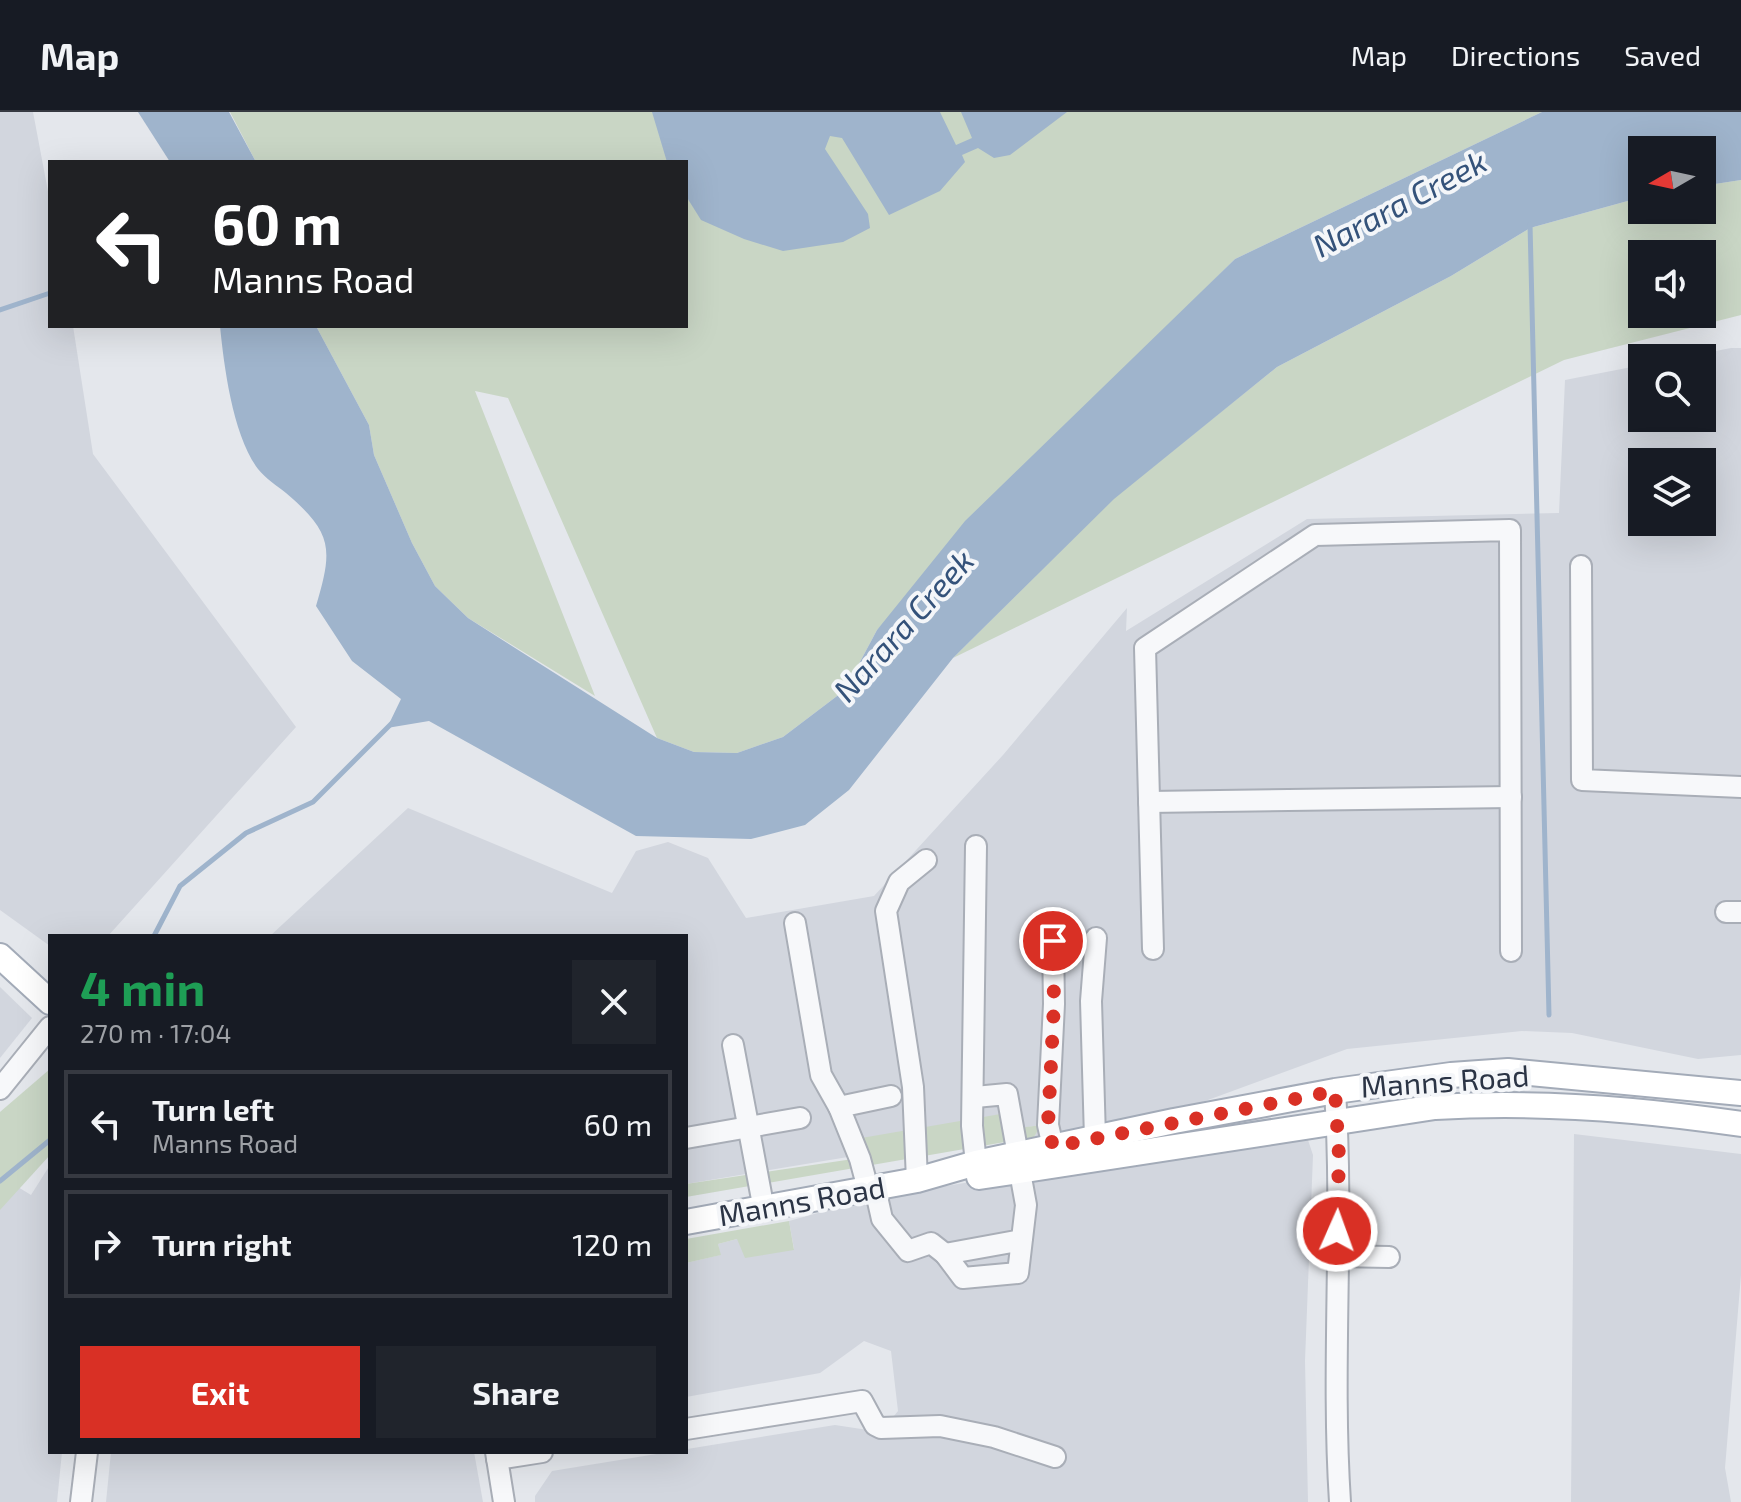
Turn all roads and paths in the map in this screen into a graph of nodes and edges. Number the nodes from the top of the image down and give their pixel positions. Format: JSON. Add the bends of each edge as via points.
{"nodes":[{"id":1,"x":1581,"y":566,"type":"dead end"},
{"id":2,"x":1741,"y":787,"type":"edge"},
{"id":3,"x":1511,"y":797,"type":"junction"},
{"id":4,"x":1149,"y":802,"type":"junction"},
{"id":5,"x":976,"y":846,"type":"dead end"},
{"id":6,"x":926,"y":860,"type":"dead end"},
{"id":7,"x":795,"y":923,"type":"dead end"},
{"id":8,"x":1096,"y":938,"type":"dead end"},
{"id":9,"x":1053,"y":941,"type":"dead end"},
{"id":10,"x":1153,"y":949,"type":"dead end"},
{"id":11,"x":1511,"y":951,"type":"dead end"},
{"id":12,"x":0,"y":956,"type":"edge"},
{"id":13,"x":48,"y":1000,"type":"edge"},
{"id":14,"x":48,"y":1029,"type":"edge"},
{"id":15,"x":733,"y":1045,"type":"dead end"},
{"id":16,"x":0,"y":1089,"type":"edge"},
{"id":17,"x":1335,"y":1091,"type":"junction"},
{"id":18,"x":1741,"y":1093,"type":"edge"},
{"id":19,"x":891,"y":1096,"type":"dead end"},
{"id":20,"x":975,"y":1097,"type":"junction"},
{"id":21,"x":839,"y":1107,"type":"junction"},
{"id":22,"x":800,"y":1118,"type":"dead end"},
{"id":23,"x":1337,"y":1120,"type":"junction"},
{"id":24,"x":1741,"y":1124,"type":"edge"},
{"id":25,"x":748,"y":1127,"type":"junction"},
{"id":26,"x":688,"y":1138,"type":"edge"},
{"id":27,"x":1095,"y":1138,"type":"junction"},
{"id":28,"x":1053,"y":1147,"type":"junction"},
{"id":29,"x":976,"y":1163,"type":"junction"},
{"id":30,"x":1019,"y":1163,"type":"junction"},
{"id":31,"x":917,"y":1180,"type":"junction"},
{"id":32,"x":872,"y":1189,"type":"junction"},
{"id":33,"x":764,"y":1210,"type":"junction"},
{"id":34,"x":688,"y":1222,"type":"edge"},
{"id":35,"x":1022,"y":1240,"type":"junction"},
{"id":36,"x":945,"y":1254,"type":"junction"},
{"id":37,"x":1336,"y":1256,"type":"junction"},
{"id":38,"x":1389,"y":1257,"type":"dead end"},
{"id":39,"x":688,"y":1429,"type":"edge"},
{"id":40,"x":87,"y":1454,"type":"edge"},
{"id":41,"x":519,"y":1454,"type":"edge"},
{"id":42,"x":496,"y":1456,"type":"edge"},
{"id":43,"x":1055,"y":1457,"type":"dead end"},
{"id":44,"x":81,"y":1502,"type":"edge"},
{"id":45,"x":504,"y":1502,"type":"edge"},
{"id":46,"x":1340,"y":1502,"type":"edge"}],
"edges":[{"from":1,"to":2,"type":"street","via":[[1582,780]]},
{"from":3,"to":4,"type":"street"},
{"from":3,"to":4,"type":"street","via":[[1510,530],[1315,535],[1145,648]]},
{"from":3,"to":11,"type":"street"},
{"from":4,"to":10,"type":"street"},
{"from":5,"to":20,"type":"street"},
{"from":6,"to":31,"type":"street","via":[[899,882],[886,911],[913,1087]]},
{"from":7,"to":21,"type":"street","via":[[821,1075]]},
{"from":8,"to":27,"type":"street","via":[[1091,1001]]},
{"from":9,"to":28,"type":"street","via":[[1048,1125]]},
{"from":12,"to":13,"type":"main road"},
{"from":14,"to":16,"type":"street"},
{"from":15,"to":25,"type":"street"},
{"from":17,"to":18,"type":"main road","name":"Manns Road","via":[[1508,1071]]},
{"from":17,"to":23,"type":"street"},
{"from":17,"to":27,"type":"main road","name":"Manns Road"},
{"from":19,"to":21,"type":"street"},
{"from":20,"to":29,"type":"street"},
{"from":20,"to":30,"type":"street","via":[[1007,1094]]},
{"from":21,"to":32,"type":"street"},
{"from":22,"to":25,"type":"street"},
{"from":23,"to":24,"type":"main road","name":"Manns Road","via":[[1508,1104]]},
{"from":23,"to":30,"type":"main road","name":"Manns Road"},
{"from":23,"to":37,"type":"street"},
{"from":25,"to":26,"type":"street"},
{"from":25,"to":33,"type":"street"},
{"from":27,"to":28,"type":"main road","name":"Manns Road"},
{"from":28,"to":30,"type":"main road","name":"Manns Road"},
{"from":29,"to":30,"type":"main road","name":"Manns Road"},
{"from":29,"to":31,"type":"main road","name":"Manns Road"},
{"from":30,"to":31,"type":"main road","name":"Manns Road"},
{"from":30,"to":35,"type":"street","via":[[1026,1205]]},
{"from":31,"to":32,"type":"main road","name":"Manns Road"},
{"from":32,"to":33,"type":"main road","name":"Manns Road"},
{"from":32,"to":36,"type":"street","via":[[882,1219],[908,1251],[931,1243]]},
{"from":33,"to":34,"type":"main road","name":"Manns Road"},
{"from":35,"to":36,"type":"street"},
{"from":35,"to":36,"type":"street","via":[[1018,1273],[963,1278]]},
{"from":37,"to":38,"type":"street"},
{"from":37,"to":46,"type":"street"},
{"from":39,"to":43,"type":"street","via":[[862,1401],[881,1428],[940,1426]]},
{"from":40,"to":44,"type":"street"},
{"from":41,"to":42,"type":"street"},
{"from":42,"to":45,"type":"street"}]}
